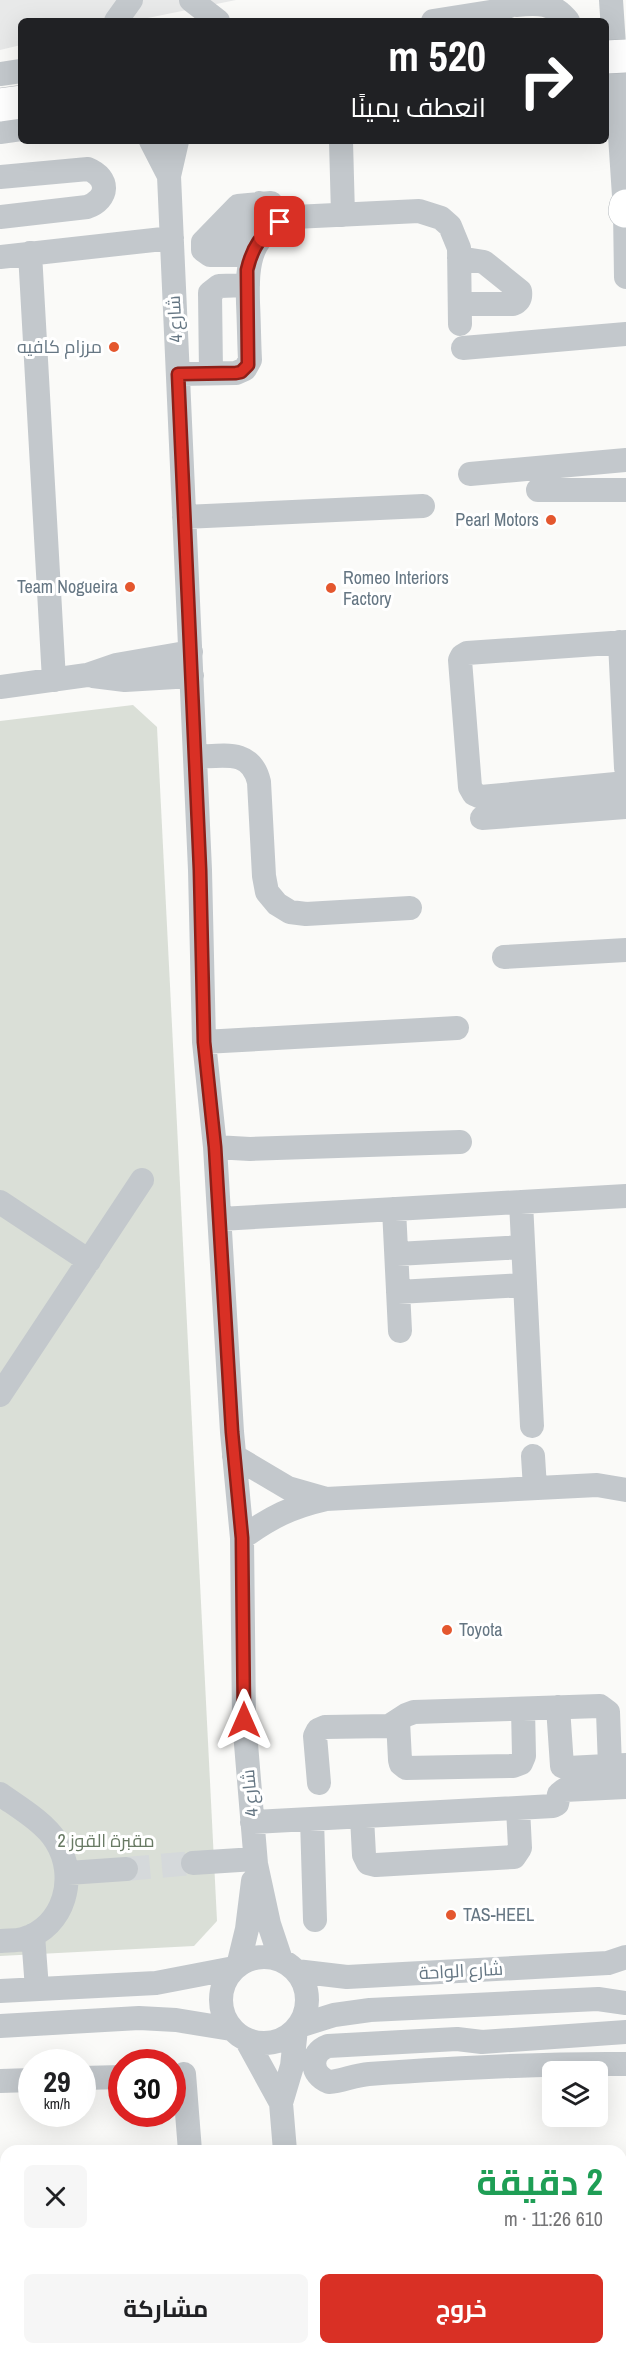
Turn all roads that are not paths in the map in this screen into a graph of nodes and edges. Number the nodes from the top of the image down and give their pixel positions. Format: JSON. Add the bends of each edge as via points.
{"nodes":[{"id":1,"x":131,"y":0,"type":"edge"},
{"id":2,"x":191,"y":0,"type":"edge"},
{"id":3,"x":611,"y":0,"type":"edge"},
{"id":4,"x":520,"y":2,"type":"edge"},
{"id":5,"x":118,"y":18,"type":"edge"},
{"id":6,"x":214,"y":18,"type":"edge"},
{"id":7,"x":459,"y":18,"type":"edge"},
{"id":8,"x":565,"y":18,"type":"edge"},
{"id":9,"x":626,"y":56,"type":"edge"},
{"id":10,"x":609,"y":57,"type":"edge"},
{"id":11,"x":18,"y":71,"type":"edge"},
{"id":12,"x":0,"y":74,"type":"edge"},
{"id":13,"x":18,"y":102,"type":"edge"},
{"id":14,"x":0,"y":105,"type":"edge"},
{"id":15,"x":18,"y":129,"type":"edge"},
{"id":16,"x":0,"y":132,"type":"edge"},
{"id":17,"x":153,"y":144,"type":"edge"},
{"id":18,"x":176,"y":144,"type":"edge"},
{"id":19,"x":341,"y":144,"type":"edge"},
{"id":20,"x":608,"y":144,"type":"edge"},
{"id":21,"x":169,"y":176,"type":"junction"},
{"id":22,"x":0,"y":177,"type":"edge"},
{"id":23,"x":265,"y":203,"type":"dead end"},
{"id":24,"x":626,"y":209,"type":"edge"},
{"id":25,"x":343,"y":215,"type":"junction"},
{"id":26,"x":0,"y":218,"type":"edge"},
{"id":27,"x":172,"y":238,"type":"junction"},
{"id":28,"x":30,"y":253,"type":"junction"},
{"id":29,"x":251,"y":255,"type":"junction"},
{"id":30,"x":0,"y":257,"type":"edge"},
{"id":31,"x":459,"y":258,"type":"junction"},
{"id":32,"x":626,"y":277,"type":"edge"},
{"id":33,"x":248,"y":285,"type":"junction"},
{"id":34,"x":626,"y":334,"type":"edge"},
{"id":35,"x":463,"y":348,"type":"dead end"},
{"id":36,"x":178,"y":374,"type":"junction"},
{"id":37,"x":211,"y":374,"type":"junction"},
{"id":38,"x":626,"y":460,"type":"edge"},
{"id":39,"x":470,"y":474,"type":"dead end"},
{"id":40,"x":538,"y":490,"type":"dead end"},
{"id":41,"x":626,"y":490,"type":"edge"},
{"id":42,"x":423,"y":506,"type":"dead end"},
{"id":43,"x":184,"y":517,"type":"junction"},
{"id":44,"x":623,"y":642,"type":"edge"},
{"id":45,"x":191,"y":664,"type":"junction"},
{"id":46,"x":54,"y":680,"type":"junction"},
{"id":47,"x":0,"y":687,"type":"edge"},
{"id":48,"x":195,"y":757,"type":"junction"},
{"id":49,"x":626,"y":768,"type":"edge"},
{"id":50,"x":626,"y":783,"type":"edge"},
{"id":51,"x":626,"y":807,"type":"edge"},
{"id":52,"x":482,"y":818,"type":"dead end"},
{"id":53,"x":410,"y":908,"type":"dead end"},
{"id":54,"x":626,"y":950,"type":"edge"},
{"id":55,"x":504,"y":957,"type":"dead end"},
{"id":56,"x":458,"y":1028,"type":"dead end"},
{"id":57,"x":204,"y":1042,"type":"junction"},
{"id":58,"x":460,"y":1142,"type":"dead end"},
{"id":59,"x":215,"y":1147,"type":"junction"},
{"id":60,"x":142,"y":1180,"type":"dead end"},
{"id":61,"x":626,"y":1196,"type":"edge"},
{"id":62,"x":0,"y":1202,"type":"edge"},
{"id":63,"x":521,"y":1202,"type":"junction"},
{"id":64,"x":394,"y":1209,"type":"junction"},
{"id":65,"x":220,"y":1219,"type":"junction"},
{"id":66,"x":523,"y":1247,"type":"junction"},
{"id":67,"x":397,"y":1254,"type":"junction"},
{"id":68,"x":89,"y":1261,"type":"junction"},
{"id":69,"x":524,"y":1285,"type":"junction"},
{"id":70,"x":398,"y":1292,"type":"junction"},
{"id":71,"x":400,"y":1331,"type":"dead end"},
{"id":72,"x":0,"y":1395,"type":"edge"},
{"id":73,"x":532,"y":1426,"type":"dead end"},
{"id":74,"x":234,"y":1456,"type":"junction"},
{"id":75,"x":533,"y":1456,"type":"dead end"},
{"id":76,"x":626,"y":1476,"type":"edge"},
{"id":77,"x":597,"y":1485,"type":"junction"},
{"id":78,"x":535,"y":1488,"type":"junction"},
{"id":79,"x":626,"y":1490,"type":"edge"},
{"id":80,"x":326,"y":1499,"type":"junction"},
{"id":81,"x":242,"y":1538,"type":"junction"},
{"id":82,"x":558,"y":1707,"type":"junction"},
{"id":83,"x":523,"y":1709,"type":"junction"},
{"id":84,"x":399,"y":1721,"type":"junction"},
{"id":85,"x":618,"y":1766,"type":"edge"},
{"id":86,"x":319,"y":1783,"type":"dead end"},
{"id":87,"x":626,"y":1787,"type":"edge"},
{"id":88,"x":0,"y":1794,"type":"edge"},
{"id":89,"x":518,"y":1808,"type":"junction"},
{"id":90,"x":362,"y":1817,"type":"junction"},
{"id":91,"x":312,"y":1819,"type":"junction"},
{"id":92,"x":252,"y":1822,"type":"junction"},
{"id":93,"x":255,"y":1861,"type":"junction"},
{"id":94,"x":193,"y":1863,"type":"tunnel mouth"},
{"id":95,"x":126,"y":1869,"type":"tunnel mouth"},
{"id":96,"x":68,"y":1873,"type":"junction"},
{"id":97,"x":315,"y":1920,"type":"dead end"},
{"id":98,"x":33,"y":1935,"type":"junction"},
{"id":99,"x":0,"y":1941,"type":"edge"},
{"id":100,"x":620,"y":1961,"type":"edge"},
{"id":101,"x":288,"y":1965,"type":"junction"},
{"id":102,"x":236,"y":1967,"type":"junction"},
{"id":103,"x":37,"y":1989,"type":"junction"},
{"id":104,"x":0,"y":1991,"type":"edge"},
{"id":105,"x":626,"y":1995,"type":"edge"},
{"id":106,"x":598,"y":1999,"type":"junction"},
{"id":107,"x":524,"y":2002,"type":"junction"},
{"id":108,"x":494,"y":2003,"type":"junction"},
{"id":109,"x":626,"y":2003,"type":"edge"},
{"id":110,"x":0,"y":2026,"type":"edge"},
{"id":111,"x":298,"y":2027,"type":"junction"},
{"id":112,"x":626,"y":2032,"type":"edge"},
{"id":113,"x":239,"y":2035,"type":"junction"},
{"id":114,"x":511,"y":2040,"type":"junction"},
{"id":115,"x":542,"y":2061,"type":"edge"},
{"id":116,"x":542,"y":2063,"type":"edge"},
{"id":117,"x":608,"y":2064,"type":"edge"},
{"id":118,"x":626,"y":2064,"type":"edge"},
{"id":119,"x":480,"y":2066,"type":"junction"},
{"id":120,"x":18,"y":2080,"type":"edge"},
{"id":121,"x":0,"y":2081,"type":"edge"},
{"id":122,"x":281,"y":2103,"type":"junction"},
{"id":123,"x":186,"y":2107,"type":"edge"},
{"id":124,"x":189,"y":2145,"type":"edge"},
{"id":125,"x":284,"y":2145,"type":"edge"}],
"edges":[{"from":1,"to":5,"type":"street"},
{"from":2,"to":6,"type":"street"},
{"from":3,"to":24,"type":"street"},
{"from":4,"to":7,"type":"street"},
{"from":4,"to":8,"type":"street","via":[[543,3]]},
{"from":9,"to":10,"type":"highway","bridge":true},
{"from":11,"to":12,"type":"street"},
{"from":13,"to":14,"type":"highway"},
{"from":15,"to":16,"type":"street"},
{"from":17,"to":21,"type":"street","name":"شارع 4"},
{"from":18,"to":21,"type":"street","name":"شارع 4"},
{"from":19,"to":25,"type":"street"},
{"from":20,"to":24,"type":"street"},
{"from":21,"to":27,"type":"street","name":"شارع 4"},
{"from":22,"to":26,"type":"street","via":[[88,169],[102,179],[104,188],[96,204],[87,207]]},
{"from":23,"to":29,"type":"street","via":[[220,254]]},
{"from":24,"to":32,"type":"street"},
{"from":25,"to":29,"type":"street","via":[[294,217],[280,222],[262,236]]},
{"from":25,"to":31,"type":"street","via":[[431,213],[450,226]]},
{"from":27,"to":28,"type":"street"},
{"from":27,"to":36,"type":"street","name":"شارع 4"},
{"from":28,"to":30,"type":"street"},
{"from":28,"to":46,"type":"street"},
{"from":29,"to":33,"type":"street"},
{"from":31,"to":31,"type":"street","via":[[460,314],[519,302],[520,291],[484,262]]},
{"from":33,"to":37,"type":"street","via":[[248,365],[241,372]]},
{"from":33,"to":37,"type":"street","via":[[219,286],[210,293]]},
{"from":34,"to":35,"type":"street"},
{"from":36,"to":37,"type":"street"},
{"from":36,"to":43,"type":"street","name":"شارع 4"},
{"from":38,"to":39,"type":"street"},
{"from":40,"to":41,"type":"street"},
{"from":42,"to":43,"type":"street"},
{"from":43,"to":45,"type":"street","name":"شارع 4"},
{"from":44,"to":49,"type":"street"},
{"from":44,"to":50,"type":"street","via":[[467,654],[460,660],[470,787],[474,794],[481,797]]},
{"from":45,"to":46,"type":"street","via":[[125,680],[87,675]]},
{"from":45,"to":48,"type":"street","name":"شارع 4"},
{"from":46,"to":47,"type":"street"},
{"from":48,"to":53,"type":"street","via":[[243,758],[257,773],[264,876],[267,892],[277,904],[290,912],[306,914]]},
{"from":48,"to":57,"type":"street","name":"شارع 4"},
{"from":51,"to":52,"type":"street"},
{"from":54,"to":55,"type":"street"},
{"from":56,"to":57,"type":"street"},
{"from":57,"to":59,"type":"street","name":"شارع 4"},
{"from":58,"to":59,"type":"street"},
{"from":59,"to":65,"type":"street","name":"شارع 4"},
{"from":60,"to":68,"type":"street"},
{"from":61,"to":63,"type":"street"},
{"from":62,"to":68,"type":"street"},
{"from":63,"to":64,"type":"street"},
{"from":63,"to":66,"type":"street"},
{"from":64,"to":65,"type":"street"},
{"from":64,"to":67,"type":"street"},
{"from":65,"to":74,"type":"street","name":"شارع 4"},
{"from":66,"to":67,"type":"street"},
{"from":66,"to":69,"type":"street"},
{"from":67,"to":70,"type":"street"},
{"from":68,"to":72,"type":"street"},
{"from":69,"to":70,"type":"street"},
{"from":69,"to":73,"type":"street"},
{"from":70,"to":71,"type":"street"},
{"from":74,"to":80,"type":"street","via":[[288,1488]]},
{"from":74,"to":81,"type":"street","name":"شارع 4"},
{"from":75,"to":78,"type":"street"},
{"from":76,"to":77,"type":"street"},
{"from":77,"to":78,"type":"street"},
{"from":77,"to":79,"type":"street"},
{"from":78,"to":80,"type":"street"},
{"from":80,"to":81,"type":"street","via":[[289,1508]]},
{"from":81,"to":92,"type":"street","name":"شارع 4","via":[[244,1720]]},
{"from":82,"to":83,"type":"street"},
{"from":82,"to":85,"type":"street","via":[[606,1709]]},
{"from":82,"to":85,"type":"street","via":[[562,1766]]},
{"from":83,"to":84,"type":"street","via":[[414,1712]]},
{"from":83,"to":84,"type":"street","via":[[524,1756],[513,1766],[406,1768],[401,1764]]},
{"from":84,"to":86,"type":"street","via":[[389,1726],[318,1730],[315,1737]]},
{"from":87,"to":89,"type":"street","via":[[564,1790],[554,1806]]},
{"from":88,"to":96,"type":"street","via":[[55,1839]]},
{"from":89,"to":90,"type":"street"},
{"from":89,"to":90,"type":"street","via":[[520,1848],[514,1857],[376,1865],[365,1859]]},
{"from":90,"to":91,"type":"street"},
{"from":91,"to":92,"type":"street"},
{"from":91,"to":97,"type":"street"},
{"from":92,"to":93,"type":"street","name":"شارع 4"},
{"from":93,"to":94,"type":"street"},
{"from":93,"to":101,"type":"street","name":"شارع 4","via":[[269,1924]]},
{"from":93,"to":102,"type":"street","name":"شارع 4","via":[[247,1929]]},
{"from":95,"to":96,"type":"street"},
{"from":96,"to":98,"type":"street","via":[[67,1888],[56,1916]]},
{"from":98,"to":99,"type":"street"},
{"from":98,"to":103,"type":"street"},
{"from":100,"to":101,"type":"street","name":"شارع الواحة","via":[[347,1977]]},
{"from":101,"to":102,"type":"street","via":[[266,1957]]},
{"from":101,"to":111,"type":"street","via":[[307,1992],[306,2009]]},
{"from":102,"to":103,"type":"street","via":[[156,1983]]},
{"from":102,"to":113,"type":"street","via":[[226,1979],[220,2004],[224,2017]]},
{"from":103,"to":104,"type":"street"},
{"from":105,"to":106,"type":"street"},
{"from":106,"to":107,"type":"street","name":"شارع الواحة"},
{"from":106,"to":109,"type":"street","name":"شارع الواحة"},
{"from":107,"to":108,"type":"street","name":"شارع الواحة"},
{"from":107,"to":114,"type":"street"},
{"from":108,"to":111,"type":"street","name":"شارع الواحة","via":[[352,2011]]},
{"from":108,"to":114,"type":"street"},
{"from":110,"to":113,"type":"street","via":[[139,2018],[176,2020]]},
{"from":111,"to":113,"type":"street","via":[[274,2043],[261,2044]]},
{"from":111,"to":122,"type":"street"},
{"from":112,"to":114,"type":"street"},
{"from":113,"to":122,"type":"street"},
{"from":114,"to":115,"type":"street","via":[[539,2050]]},
{"from":114,"to":119,"type":"street","via":[[484,2053]]},
{"from":114,"to":119,"type":"street","via":[[328,2046],[317,2052],[313,2064],[318,2076],[328,2082],[364,2074]]},
{"from":116,"to":119,"type":"street"},
{"from":117,"to":118,"type":"street"},
{"from":120,"to":121,"type":"street"},
{"from":122,"to":125,"type":"street"},
{"from":123,"to":124,"type":"street"}]}
